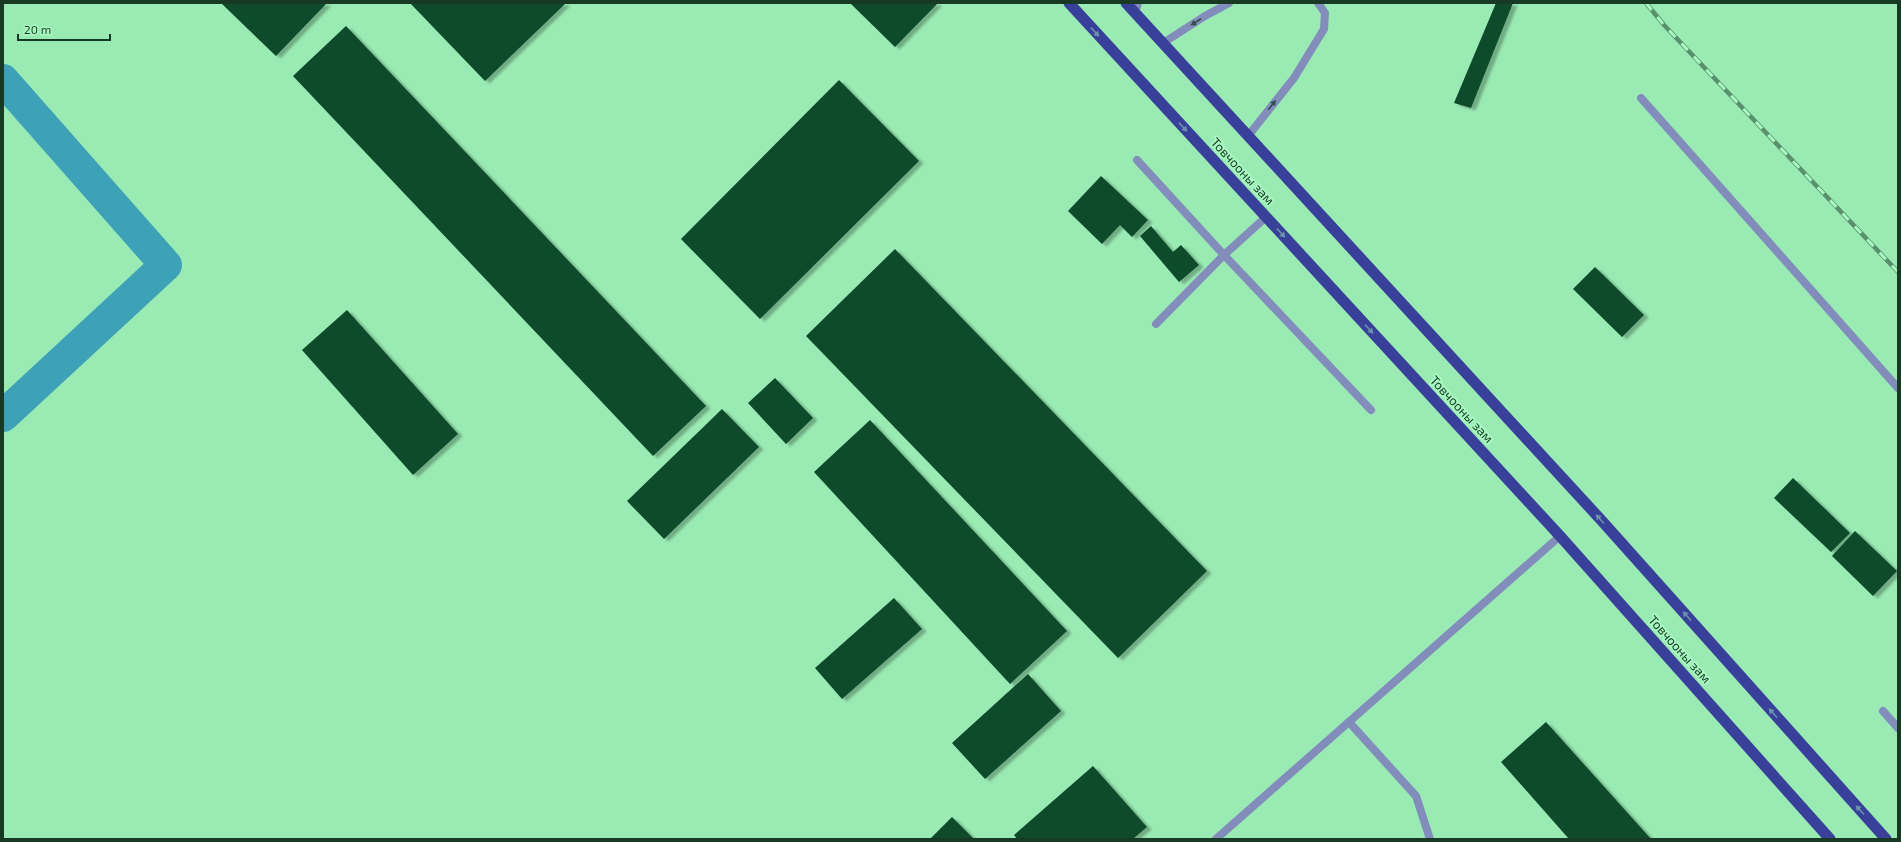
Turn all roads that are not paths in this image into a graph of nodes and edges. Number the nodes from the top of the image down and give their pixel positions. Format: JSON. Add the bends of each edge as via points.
{"nodes":[{"id":1,"x":1069,"y":3,"type":"edge"},
{"id":2,"x":1126,"y":3,"type":"edge"},
{"id":3,"x":1229,"y":3,"type":"edge"},
{"id":4,"x":1318,"y":3,"type":"edge"},
{"id":5,"x":1137,"y":8,"type":"edge"},
{"id":6,"x":1163,"y":43,"type":"junction"},
{"id":7,"x":1641,"y":98,"type":"dead end"},
{"id":8,"x":1248,"y":136,"type":"junction"},
{"id":9,"x":1137,"y":160,"type":"dead end"},
{"id":10,"x":1266,"y":217,"type":"junction"},
{"id":11,"x":1224,"y":255,"type":"junction"},
{"id":12,"x":1156,"y":324,"type":"dead end"},
{"id":13,"x":1898,"y":388,"type":"edge"},
{"id":14,"x":1371,"y":410,"type":"dead end"},
{"id":15,"x":1560,"y":536,"type":"junction"},
{"id":16,"x":1883,"y":711,"type":"dead end"},
{"id":17,"x":1349,"y":722,"type":"junction"},
{"id":18,"x":1898,"y":728,"type":"edge"},
{"id":19,"x":1216,"y":839,"type":"edge"},
{"id":20,"x":1430,"y":839,"type":"edge"},
{"id":21,"x":1830,"y":839,"type":"edge"},
{"id":22,"x":1886,"y":839,"type":"edge"}],
"edges":[{"from":1,"to":10,"type":"highway","name":"Товчооны зам","one_way":true},
{"from":2,"to":5,"type":"highway","name":"Товчооны зам"},
{"from":3,"to":6,"type":"street","one_way":true},
{"from":8,"to":4,"type":"street","one_way":true,"via":[[1294,78],[1324,29],[1325,13]]},
{"from":5,"to":6,"type":"highway","name":"Товчооны зам"},
{"from":6,"to":8,"type":"highway","name":"Товчооны зам"},
{"from":7,"to":13,"type":"street"},
{"from":22,"to":8,"type":"highway","name":"Товчооны зам","one_way":true,"via":[[1602,521]]},
{"from":9,"to":11,"type":"street"},
{"from":10,"to":11,"type":"street"},
{"from":10,"to":15,"type":"highway","name":"Товчооны зам","one_way":true},
{"from":11,"to":12,"type":"street"},
{"from":11,"to":14,"type":"street"},
{"from":15,"to":17,"type":"street"},
{"from":15,"to":21,"type":"highway","name":"Товчооны зам"},
{"from":16,"to":18,"type":"street"},
{"from":17,"to":19,"type":"street"},
{"from":17,"to":20,"type":"street","via":[[1416,796]]}]}
